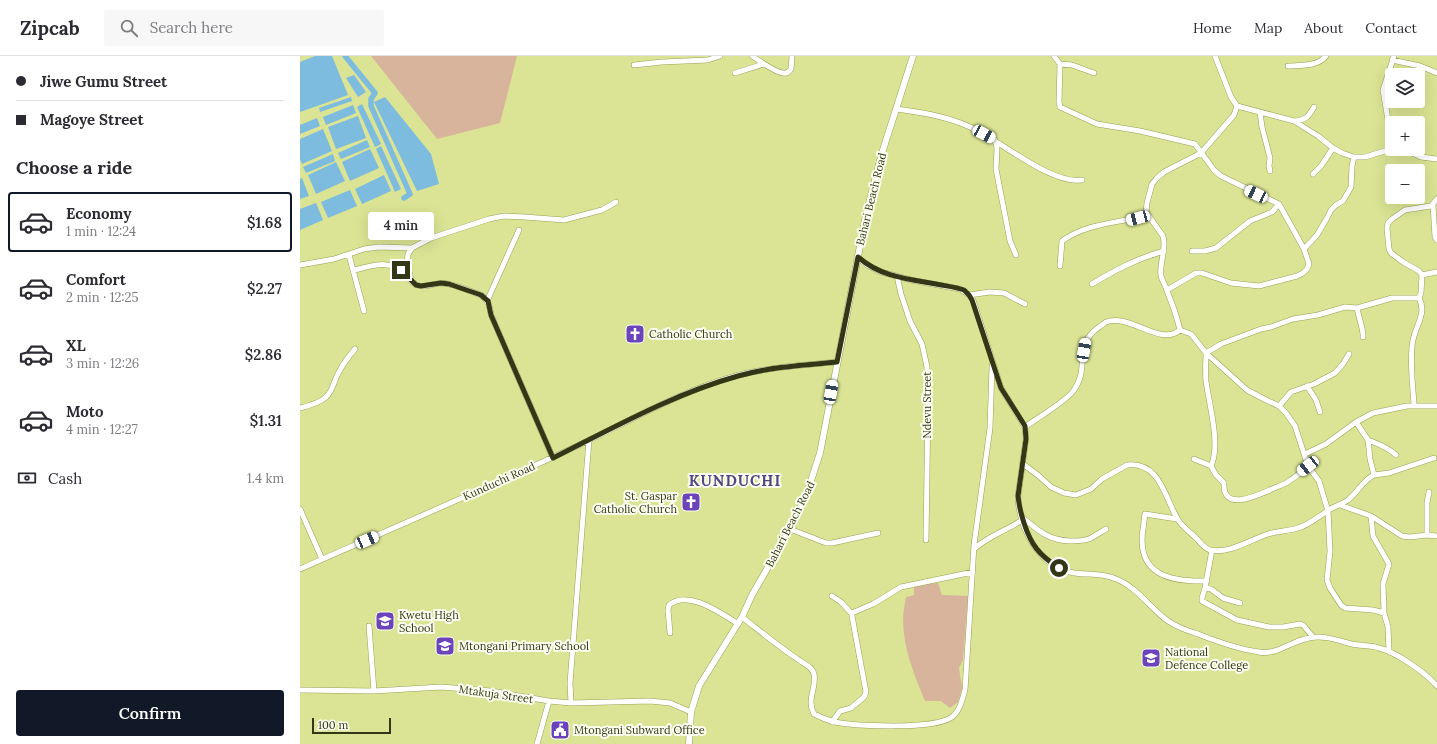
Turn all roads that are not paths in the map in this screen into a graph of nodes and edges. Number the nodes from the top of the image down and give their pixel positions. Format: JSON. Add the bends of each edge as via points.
{"nodes":[{"id":1,"x":720,"y":56,"type":"edge"},
{"id":2,"x":752,"y":56,"type":"edge"},
{"id":3,"x":792,"y":56,"type":"edge"},
{"id":4,"x":913,"y":56,"type":"edge"},
{"id":5,"x":1054,"y":56,"type":"edge"},
{"id":6,"x":1216,"y":56,"type":"edge"},
{"id":7,"x":1326,"y":56,"type":"edge"},
{"id":8,"x":1393,"y":58,"type":"edge"},
{"id":9,"x":764,"y":64,"type":"junction"},
{"id":10,"x":1060,"y":64,"type":"junction"},
{"id":11,"x":634,"y":65,"type":"dead end"},
{"id":12,"x":1288,"y":66,"type":"dead end"},
{"id":13,"x":735,"y":73,"type":"dead end"},
{"id":14,"x":1094,"y":73,"type":"dead end"},
{"id":15,"x":1437,"y":73,"type":"edge"},
{"id":16,"x":1237,"y":106,"type":"junction"},
{"id":17,"x":1314,"y":107,"type":"dead end"},
{"id":18,"x":896,"y":109,"type":"junction"},
{"id":19,"x":1260,"y":112,"type":"junction"},
{"id":20,"x":1387,"y":116,"type":"edge"},
{"id":21,"x":1294,"y":121,"type":"junction"},
{"id":22,"x":995,"y":140,"type":"junction"},
{"id":23,"x":1333,"y":148,"type":"junction"},
{"id":24,"x":1385,"y":151,"type":"edge"},
{"id":25,"x":1201,"y":153,"type":"junction"},
{"id":26,"x":1419,"y":156,"type":"edge"},
{"id":27,"x":1354,"y":157,"type":"junction"},
{"id":28,"x":1437,"y":159,"type":"edge"},
{"id":29,"x":1270,"y":171,"type":"dead end"},
{"id":30,"x":1313,"y":174,"type":"dead end"},
{"id":31,"x":1082,"y":180,"type":"dead end"},
{"id":32,"x":1437,"y":199,"type":"edge"},
{"id":33,"x":616,"y":202,"type":"dead end"},
{"id":34,"x":1279,"y":204,"type":"junction"},
{"id":35,"x":1433,"y":205,"type":"junction"},
{"id":36,"x":1148,"y":215,"type":"junction"},
{"id":37,"x":519,"y":230,"type":"dead end"},
{"id":38,"x":1437,"y":240,"type":"edge"},
{"id":39,"x":412,"y":248,"type":"junction"},
{"id":40,"x":1304,"y":248,"type":"junction"},
{"id":41,"x":1164,"y":251,"type":"junction"},
{"id":42,"x":1192,"y":251,"type":"dead end"},
{"id":43,"x":349,"y":255,"type":"junction"},
{"id":44,"x":1016,"y":256,"type":"dead end"},
{"id":45,"x":858,"y":257,"type":"junction"},
{"id":46,"x":300,"y":265,"type":"edge"},
{"id":47,"x":1060,"y":266,"type":"dead end"},
{"id":48,"x":354,"y":270,"type":"junction"},
{"id":49,"x":1437,"y":272,"type":"edge"},
{"id":50,"x":1422,"y":275,"type":"junction"},
{"id":51,"x":897,"y":276,"type":"junction"},
{"id":52,"x":411,"y":281,"type":"junction"},
{"id":53,"x":1092,"y":284,"type":"dead end"},
{"id":54,"x":1167,"y":290,"type":"junction"},
{"id":55,"x":969,"y":295,"type":"junction"},
{"id":56,"x":1419,"y":298,"type":"junction"},
{"id":57,"x":488,"y":301,"type":"junction"},
{"id":58,"x":1025,"y":304,"type":"dead end"},
{"id":59,"x":1357,"y":308,"type":"junction"},
{"id":60,"x":364,"y":311,"type":"dead end"},
{"id":61,"x":1180,"y":330,"type":"junction"},
{"id":62,"x":1363,"y":337,"type":"dead end"},
{"id":63,"x":355,"y":349,"type":"dead end"},
{"id":64,"x":1206,"y":353,"type":"junction"},
{"id":65,"x":1348,"y":354,"type":"dead end"},
{"id":66,"x":993,"y":361,"type":"junction"},
{"id":67,"x":837,"y":362,"type":"junction"},
{"id":68,"x":1307,"y":386,"type":"junction"},
{"id":69,"x":1414,"y":405,"type":"junction"},
{"id":70,"x":1279,"y":406,"type":"junction"},
{"id":71,"x":300,"y":408,"type":"edge"},
{"id":72,"x":1436,"y":408,"type":"edge"},
{"id":73,"x":1320,"y":412,"type":"dead end"},
{"id":74,"x":1356,"y":422,"type":"junction"},
{"id":75,"x":1025,"y":426,"type":"junction"},
{"id":76,"x":588,"y":440,"type":"junction"},
{"id":77,"x":1368,"y":440,"type":"junction"},
{"id":78,"x":1305,"y":454,"type":"junction"},
{"id":79,"x":1396,"y":455,"type":"dead end"},
{"id":80,"x":553,"y":458,"type":"junction"},
{"id":81,"x":1434,"y":458,"type":"dead end"},
{"id":82,"x":1194,"y":459,"type":"dead end"},
{"id":83,"x":1023,"y":464,"type":"junction"},
{"id":84,"x":1211,"y":466,"type":"junction"},
{"id":85,"x":1308,"y":466,"type":"junction"},
{"id":86,"x":1374,"y":475,"type":"junction"},
{"id":87,"x":1429,"y":492,"type":"dead end"},
{"id":88,"x":1340,"y":505,"type":"junction"},
{"id":89,"x":300,"y":510,"type":"edge"},
{"id":90,"x":1328,"y":510,"type":"junction"},
{"id":91,"x":1371,"y":516,"type":"junction"},
{"id":92,"x":1022,"y":517,"type":"junction"},
{"id":93,"x":1177,"y":519,"type":"junction"},
{"id":94,"x":790,"y":529,"type":"junction"},
{"id":95,"x":1106,"y":529,"type":"dead end"},
{"id":96,"x":878,"y":533,"type":"dead end"},
{"id":97,"x":1427,"y":535,"type":"junction"},
{"id":98,"x":1437,"y":536,"type":"edge"},
{"id":99,"x":926,"y":540,"type":"dead end"},
{"id":100,"x":974,"y":549,"type":"junction"},
{"id":101,"x":1212,"y":550,"type":"junction"},
{"id":102,"x":322,"y":559,"type":"junction"},
{"id":103,"x":300,"y":569,"type":"edge"},
{"id":104,"x":973,"y":572,"type":"junction"},
{"id":105,"x":1207,"y":581,"type":"junction"},
{"id":106,"x":1205,"y":588,"type":"junction"},
{"id":107,"x":832,"y":596,"type":"dead end"},
{"id":108,"x":1240,"y":603,"type":"dead end"},
{"id":109,"x":1384,"y":613,"type":"junction"},
{"id":110,"x":852,"y":614,"type":"junction"},
{"id":111,"x":742,"y":617,"type":"junction"},
{"id":112,"x":737,"y":623,"type":"junction"},
{"id":113,"x":369,"y":626,"type":"dead end"},
{"id":114,"x":670,"y":633,"type":"dead end"},
{"id":115,"x":1313,"y":637,"type":"junction"},
{"id":116,"x":1388,"y":651,"type":"junction"},
{"id":117,"x":1437,"y":686,"type":"edge"},
{"id":118,"x":300,"y":690,"type":"edge"},
{"id":119,"x":374,"y":691,"type":"junction"},
{"id":120,"x":548,"y":701,"type":"junction"},
{"id":121,"x":571,"y":703,"type":"junction"},
{"id":122,"x":691,"y":712,"type":"junction"},
{"id":123,"x":832,"y":722,"type":"junction"},
{"id":124,"x":537,"y":744,"type":"edge"},
{"id":125,"x":689,"y":744,"type":"edge"}],
"edges":[{"from":1,"to":11,"type":"street","via":[[708,60]]},
{"from":2,"to":9,"type":"street"},
{"from":3,"to":9,"type":"street","via":[[792,69],[786,73]]},
{"from":4,"to":18,"type":"street","name":"Bahari Beach Road"},
{"from":5,"to":10,"type":"street"},
{"from":6,"to":16,"type":"street","via":[[1230,97]]},
{"from":7,"to":12,"type":"street","via":[[1312,64]]},
{"from":8,"to":15,"type":"street"},
{"from":8,"to":20,"type":"street","via":[[1383,90]]},
{"from":9,"to":13,"type":"street"},
{"from":10,"to":14,"type":"street"},
{"from":10,"to":25,"type":"street","via":[[1060,107],[1097,124],[1195,144]]},
{"from":16,"to":19,"type":"street"},
{"from":16,"to":25,"type":"street","via":[[1234,115]]},
{"from":17,"to":21,"type":"street","via":[[1306,119]]},
{"from":18,"to":22,"type":"street","via":[[950,119]]},
{"from":18,"to":45,"type":"street","name":"Bahari Beach Road","via":[[869,201]]},
{"from":19,"to":21,"type":"street"},
{"from":19,"to":29,"type":"street","via":[[1270,158]]},
{"from":21,"to":23,"type":"street"},
{"from":22,"to":31,"type":"street","via":[[1040,169],[1059,177]]},
{"from":22,"to":44,"type":"street","via":[[996,169],[1010,241]]},
{"from":23,"to":27,"type":"street"},
{"from":23,"to":30,"type":"street"},
{"from":24,"to":27,"type":"street","via":[[1365,157]]},
{"from":25,"to":34,"type":"street","via":[[1221,176]]},
{"from":25,"to":36,"type":"street","via":[[1157,178],[1149,192],[1146,208]]},
{"from":26,"to":28,"type":"street"},
{"from":27,"to":40,"type":"street","via":[[1351,187],[1343,201],[1330,210],[1317,235]]},
{"from":32,"to":35,"type":"street"},
{"from":33,"to":39,"type":"street","via":[[602,210],[564,220],[525,216],[489,219],[431,238]]},
{"from":34,"to":40,"type":"street"},
{"from":34,"to":42,"type":"street","via":[[1272,212],[1250,222],[1216,248]]},
{"from":35,"to":38,"type":"street"},
{"from":35,"to":50,"type":"street","via":[[1405,210],[1392,219],[1387,228],[1391,253]]},
{"from":36,"to":41,"type":"street","via":[[1163,236]]},
{"from":36,"to":47,"type":"street","via":[[1098,226],[1072,235],[1062,241]]},
{"from":37,"to":57,"type":"street"},
{"from":39,"to":43,"type":"street","via":[[378,247]]},
{"from":39,"to":52,"type":"street","via":[[407,263]]},
{"from":40,"to":54,"type":"street","via":[[1309,267],[1297,276],[1259,286],[1231,283],[1196,273]]},
{"from":41,"to":53,"type":"street","via":[[1120,268]]},
{"from":41,"to":54,"type":"street","via":[[1161,277]]},
{"from":43,"to":46,"type":"street"},
{"from":43,"to":48,"type":"street"},
{"from":45,"to":51,"type":"street","via":[[881,272]]},
{"from":45,"to":67,"type":"street","name":"Bahari Beach Road"},
{"from":48,"to":52,"type":"street","via":[[391,265],[401,270]]},
{"from":48,"to":60,"type":"street"},
{"from":49,"to":50,"type":"street"},
{"from":50,"to":56,"type":"street"},
{"from":51,"to":55,"type":"street","via":[[960,288]]},
{"from":51,"to":99,"type":"street","name":"Ndevu Street","via":[[910,321],[922,344],[927,367]]},
{"from":52,"to":57,"type":"street","via":[[421,286],[449,284],[481,295]]},
{"from":54,"to":61,"type":"street"},
{"from":55,"to":58,"type":"street","via":[[1004,293]]},
{"from":55,"to":66,"type":"street"},
{"from":56,"to":59,"type":"street","via":[[1392,298]]},
{"from":56,"to":69,"type":"street","via":[[1423,310],[1413,341]]},
{"from":57,"to":80,"type":"street","via":[[491,315]]},
{"from":59,"to":62,"type":"street"},
{"from":59,"to":64,"type":"street","via":[[1345,308],[1293,319],[1221,344]]},
{"from":61,"to":64,"type":"street","via":[[1191,334]]},
{"from":61,"to":75,"type":"street","via":[[1175,334],[1161,334],[1121,320],[1106,322],[1086,340],[1081,378],[1073,392]]},
{"from":63,"to":71,"type":"street","via":[[338,372],[325,398]]},
{"from":64,"to":70,"type":"street","via":[[1247,390]]},
{"from":64,"to":84,"type":"street","via":[[1206,378],[1214,425]]},
{"from":65,"to":68,"type":"street","via":[[1335,373]]},
{"from":66,"to":75,"type":"street","via":[[1001,388]]},
{"from":66,"to":100,"type":"street","via":[[990,428]]},
{"from":67,"to":76,"type":"street","name":"Kunduchi Road","via":[[779,367],[738,375],[659,406]]},
{"from":67,"to":94,"type":"street","name":"Bahari Beach Road","via":[[814,475]]},
{"from":68,"to":70,"type":"street","via":[[1291,392]]},
{"from":68,"to":73,"type":"street"},
{"from":69,"to":72,"type":"street"},
{"from":69,"to":74,"type":"street","via":[[1373,413]]},
{"from":70,"to":78,"type":"street","via":[[1295,426]]},
{"from":74,"to":77,"type":"street"},
{"from":74,"to":78,"type":"street","via":[[1326,444]]},
{"from":75,"to":83,"type":"street"},
{"from":76,"to":80,"type":"street","name":"Kunduchi Road"},
{"from":76,"to":121,"type":"street","via":[[570,683]]},
{"from":77,"to":79,"type":"street","via":[[1392,450]]},
{"from":77,"to":86,"type":"street"},
{"from":78,"to":85,"type":"street"},
{"from":80,"to":102,"type":"street","name":"Kunduchi Road"},
{"from":81,"to":86,"type":"street","via":[[1389,473]]},
{"from":82,"to":84,"type":"street"},
{"from":83,"to":92,"type":"street","via":[[1018,496]]},
{"from":83,"to":93,"type":"street","via":[[1051,487],[1076,495],[1091,489],[1102,479],[1127,465],[1144,467],[1161,483]]},
{"from":84,"to":85,"type":"street","via":[[1224,484],[1227,496],[1234,500],[1254,497],[1288,482]]},
{"from":85,"to":90,"type":"street","via":[[1319,481]]},
{"from":86,"to":88,"type":"street"},
{"from":87,"to":97,"type":"street"},
{"from":88,"to":90,"type":"street"},
{"from":88,"to":91,"type":"street"},
{"from":89,"to":102,"type":"street"},
{"from":90,"to":101,"type":"street","via":[[1299,528],[1268,534],[1228,549]]},
{"from":90,"to":109,"type":"street","via":[[1330,551],[1327,580],[1330,588],[1345,608]]},
{"from":91,"to":97,"type":"street","via":[[1402,536]]},
{"from":91,"to":109,"type":"street","via":[[1373,536],[1389,564],[1383,584]]},
{"from":92,"to":95,"type":"street","via":[[1040,532],[1060,540],[1080,541]]},
{"from":92,"to":100,"type":"street","via":[[1015,525],[986,539]]},
{"from":92,"to":115,"type":"street","via":[[1034,547],[1051,563],[1068,571],[1119,580],[1177,627],[1222,644],[1267,653]]},
{"from":93,"to":101,"type":"street","via":[[1207,549]]},
{"from":93,"to":105,"type":"street","via":[[1145,514],[1142,536],[1144,558],[1166,577]]},
{"from":94,"to":96,"type":"street","via":[[826,543]]},
{"from":94,"to":111,"type":"street","name":"Bahari Beach Road"},
{"from":97,"to":98,"type":"street"},
{"from":100,"to":104,"type":"street"},
{"from":101,"to":105,"type":"street"},
{"from":102,"to":103,"type":"street","name":"Kunduchi Road"},
{"from":104,"to":110,"type":"street","via":[[901,587]]},
{"from":104,"to":123,"type":"street","via":[[965,690],[959,709],[952,717],[942,722],[895,726]]},
{"from":105,"to":106,"type":"street"},
{"from":106,"to":108,"type":"street","via":[[1211,589],[1223,598]]},
{"from":106,"to":115,"type":"street","via":[[1202,601],[1237,620],[1269,627],[1300,624]]},
{"from":107,"to":110,"type":"street"},
{"from":109,"to":116,"type":"street","via":[[1388,628]]},
{"from":110,"to":123,"type":"street","via":[[866,692],[851,708],[840,711]]},
{"from":111,"to":112,"type":"street","name":"Bahari Beach Road"},
{"from":111,"to":123,"type":"street","via":[[812,669],[815,678],[812,710],[814,714]]},
{"from":112,"to":114,"type":"street","via":[[709,607],[683,599],[673,601],[669,605]]},
{"from":112,"to":122,"type":"street","name":"Bahari Beach Road","via":[[699,686]]},
{"from":113,"to":119,"type":"street"},
{"from":115,"to":116,"type":"street","via":[[1378,647]]},
{"from":116,"to":117,"type":"street","via":[[1430,678]]},
{"from":118,"to":119,"type":"street","name":"Mtakuja Street"},
{"from":119,"to":120,"type":"street","name":"Mtakuja Street","via":[[441,687],[491,691]]},
{"from":120,"to":121,"type":"street","name":"Mtakuja Street"},
{"from":120,"to":124,"type":"street"},
{"from":121,"to":122,"type":"street","name":"Mtakuja Street","via":[[650,701],[670,703]]},
{"from":122,"to":125,"type":"street","name":"Bahari Beach Road"}]}
